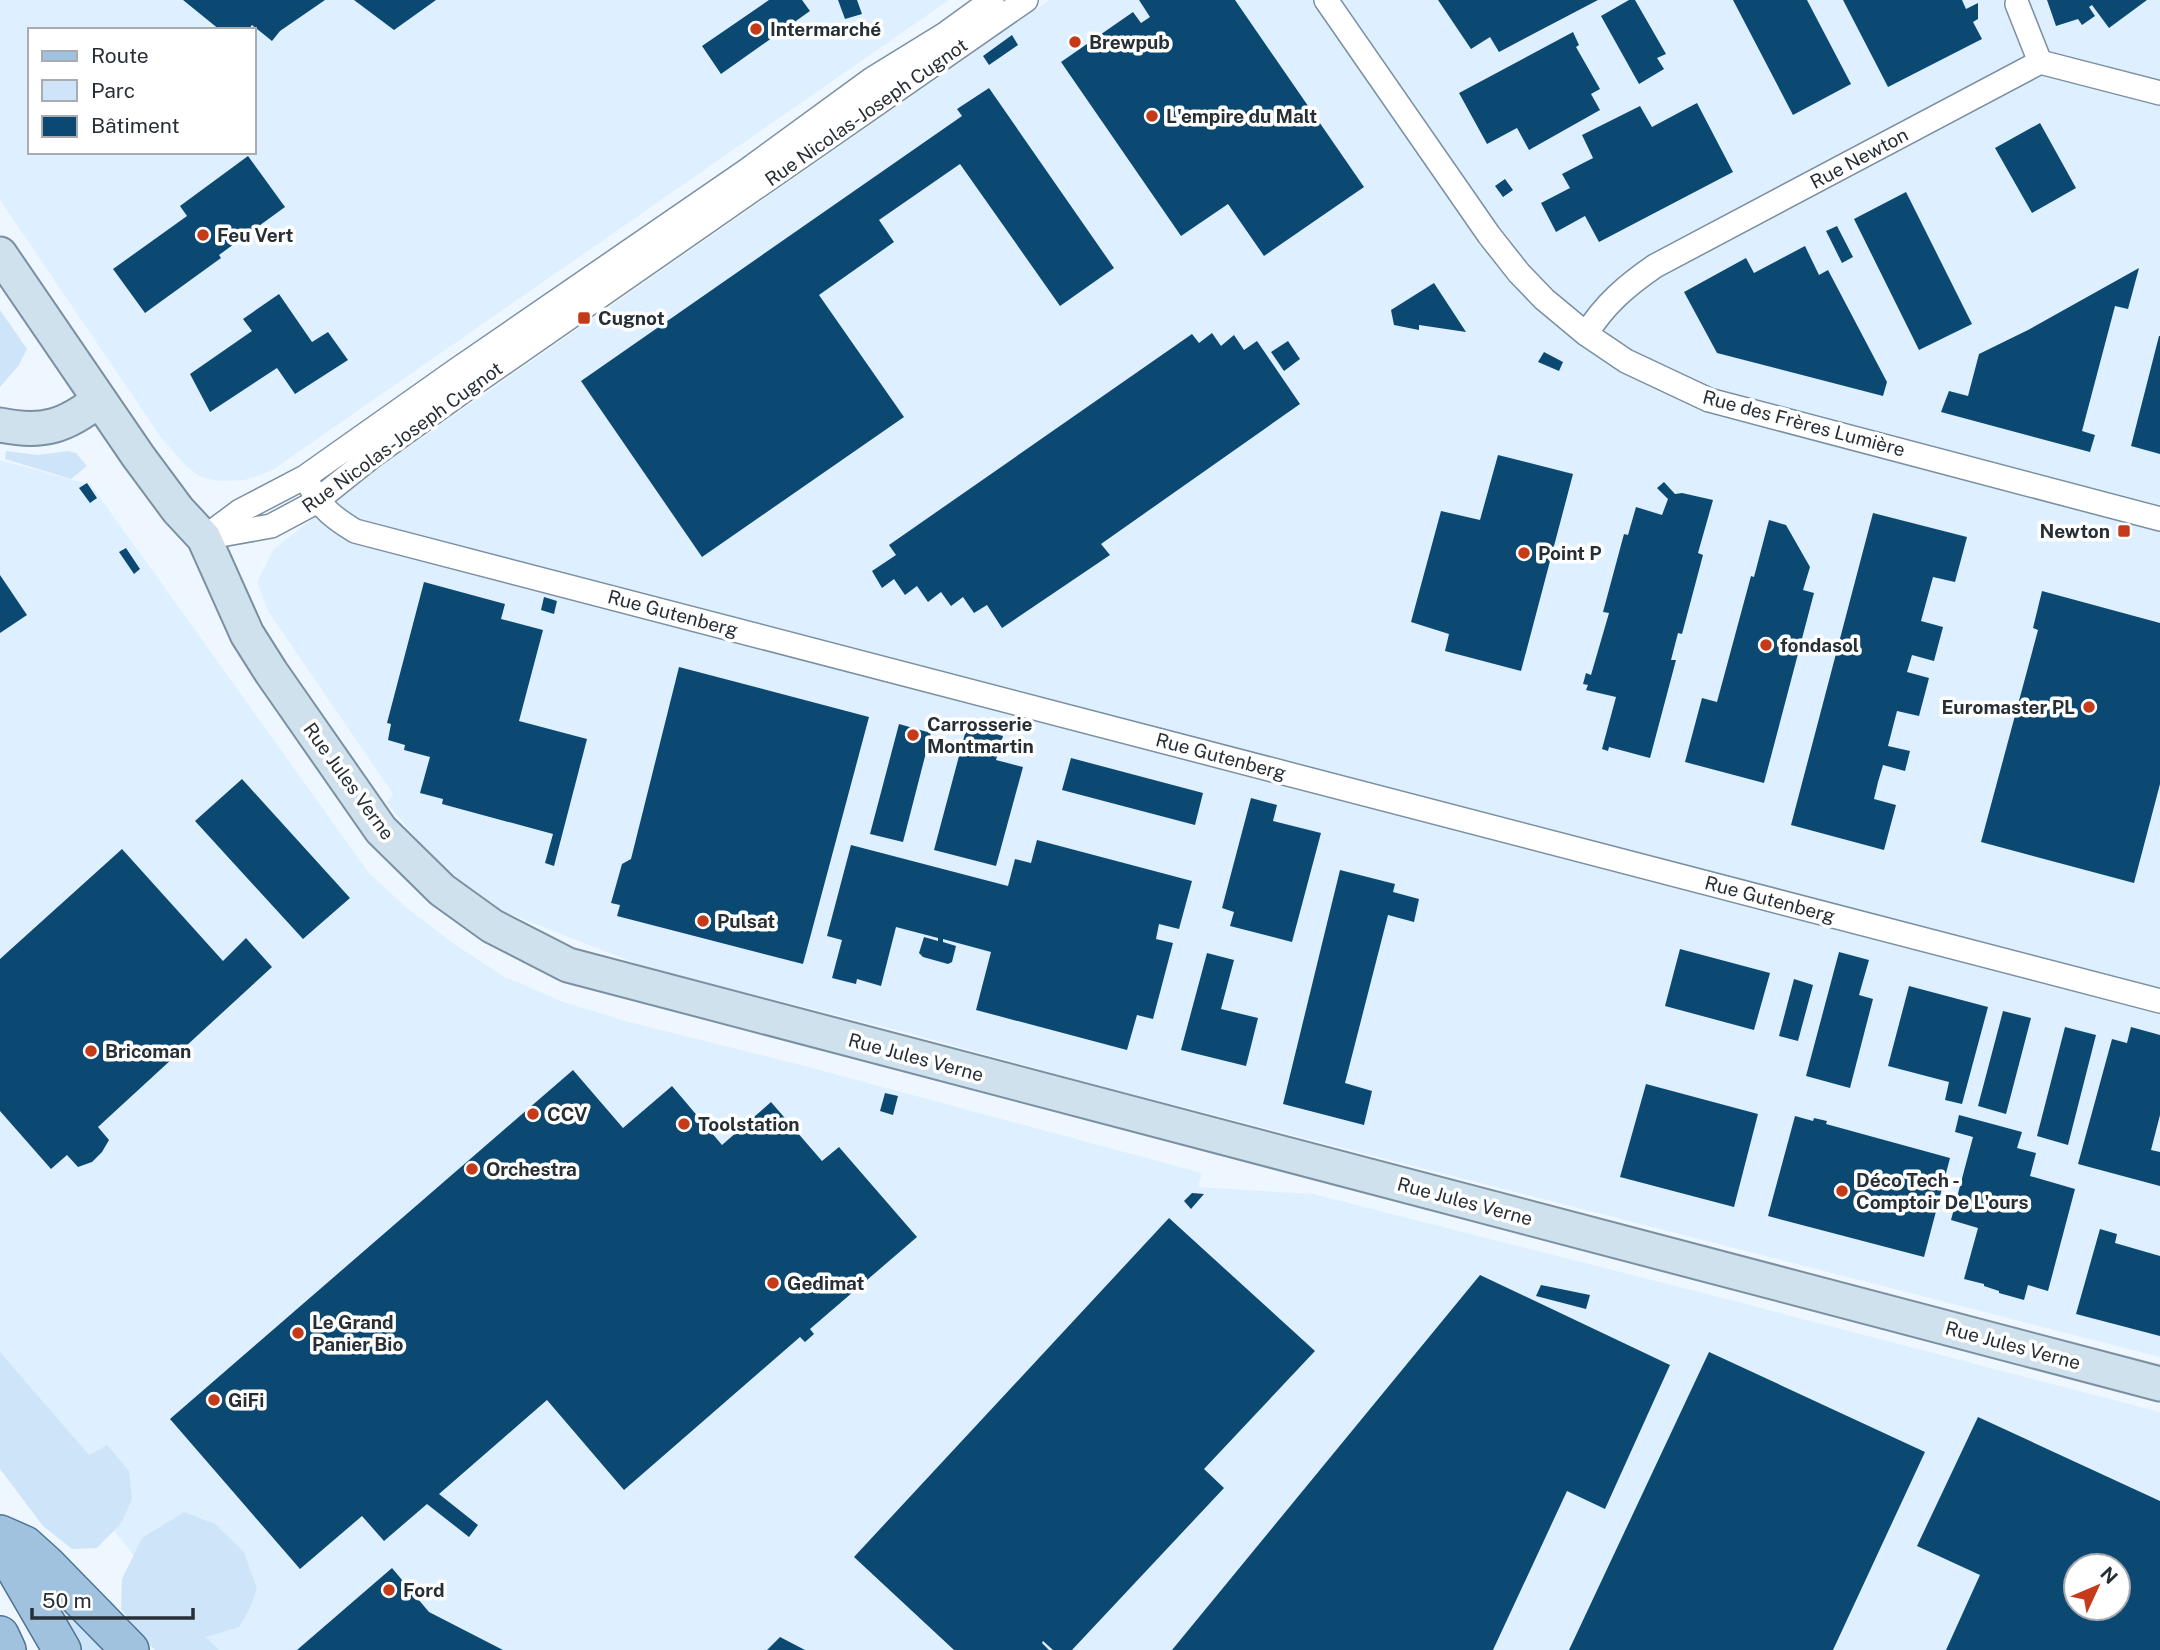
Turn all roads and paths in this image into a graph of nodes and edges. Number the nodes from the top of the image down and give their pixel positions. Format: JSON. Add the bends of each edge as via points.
{"nodes":[{"id":1,"x":992,"y":0,"type":"edge"},
{"id":2,"x":1026,"y":0,"type":"edge"},
{"id":3,"x":1326,"y":0,"type":"edge"},
{"id":4,"x":2017,"y":4,"type":"dead end"},
{"id":5,"x":2040,"y":62,"type":"junction"},
{"id":6,"x":2160,"y":93,"type":"edge"},
{"id":7,"x":0,"y":254,"type":"edge"},
{"id":8,"x":1586,"y":334,"type":"junction"},
{"id":9,"x":99,"y":400,"type":"junction"},
{"id":10,"x":0,"y":425,"type":"edge"},
{"id":11,"x":305,"y":477,"type":"junction"},
{"id":12,"x":317,"y":500,"type":"junction"},
{"id":13,"x":2160,"y":519,"type":"edge"},
{"id":14,"x":204,"y":538,"type":"junction"},
{"id":15,"x":2160,"y":1001,"type":"edge"},
{"id":16,"x":2160,"y":1384,"type":"edge"},
{"id":17,"x":0,"y":1534,"type":"edge"},
{"id":18,"x":0,"y":1543,"type":"edge"},
{"id":19,"x":0,"y":1634,"type":"edge"},
{"id":20,"x":8,"y":1650,"type":"edge"},
{"id":21,"x":62,"y":1650,"type":"edge"},
{"id":22,"x":130,"y":1650,"type":"edge"}],
"edges":[{"from":1,"to":11,"type":"street","name":"Rue Nicolas-Joseph Cugnot","via":[[872,79]]},
{"from":2,"to":12,"type":"street","name":"Rue Nicolas-Joseph Cugnot","via":[[469,387]]},
{"from":3,"to":8,"type":"street","name":"Rue des Frères Lumière","via":[[1489,235],[1544,299]]},
{"from":4,"to":5,"type":"street"},
{"from":5,"to":6,"type":"street"},
{"from":5,"to":8,"type":"street","name":"Rue Newton","via":[[1655,266],[1607,303]]},
{"from":7,"to":9,"type":"main road","name":"Rue Jules Verne"},
{"from":8,"to":13,"type":"street","name":"Rue des Frères Lumière","via":[[1626,361],[1709,400]]},
{"from":9,"to":10,"type":"main road","via":[[67,422],[23,430]]},
{"from":9,"to":14,"type":"main road","name":"Rue Jules Verne","via":[[178,510]]},
{"from":11,"to":12,"type":"street","name":"Rue Gutenberg"},
{"from":11,"to":14,"type":"street","name":"Rue Nicolas-Joseph Cugnot","via":[[240,511]]},
{"from":12,"to":14,"type":"street","name":"Rue Nicolas-Joseph Cugnot","via":[[271,526]]},
{"from":12,"to":15,"type":"street","name":"Rue Gutenberg","via":[[331,517],[376,537]]},
{"from":14,"to":16,"type":"main road","name":"Rue Jules Verne","via":[[247,634],[381,830],[442,890],[482,919],[568,965]]},
{"from":17,"to":22,"type":"main road","via":[[25,1545]]},
{"from":18,"to":21,"type":"main road"},
{"from":19,"to":20,"type":"main road"}]}
